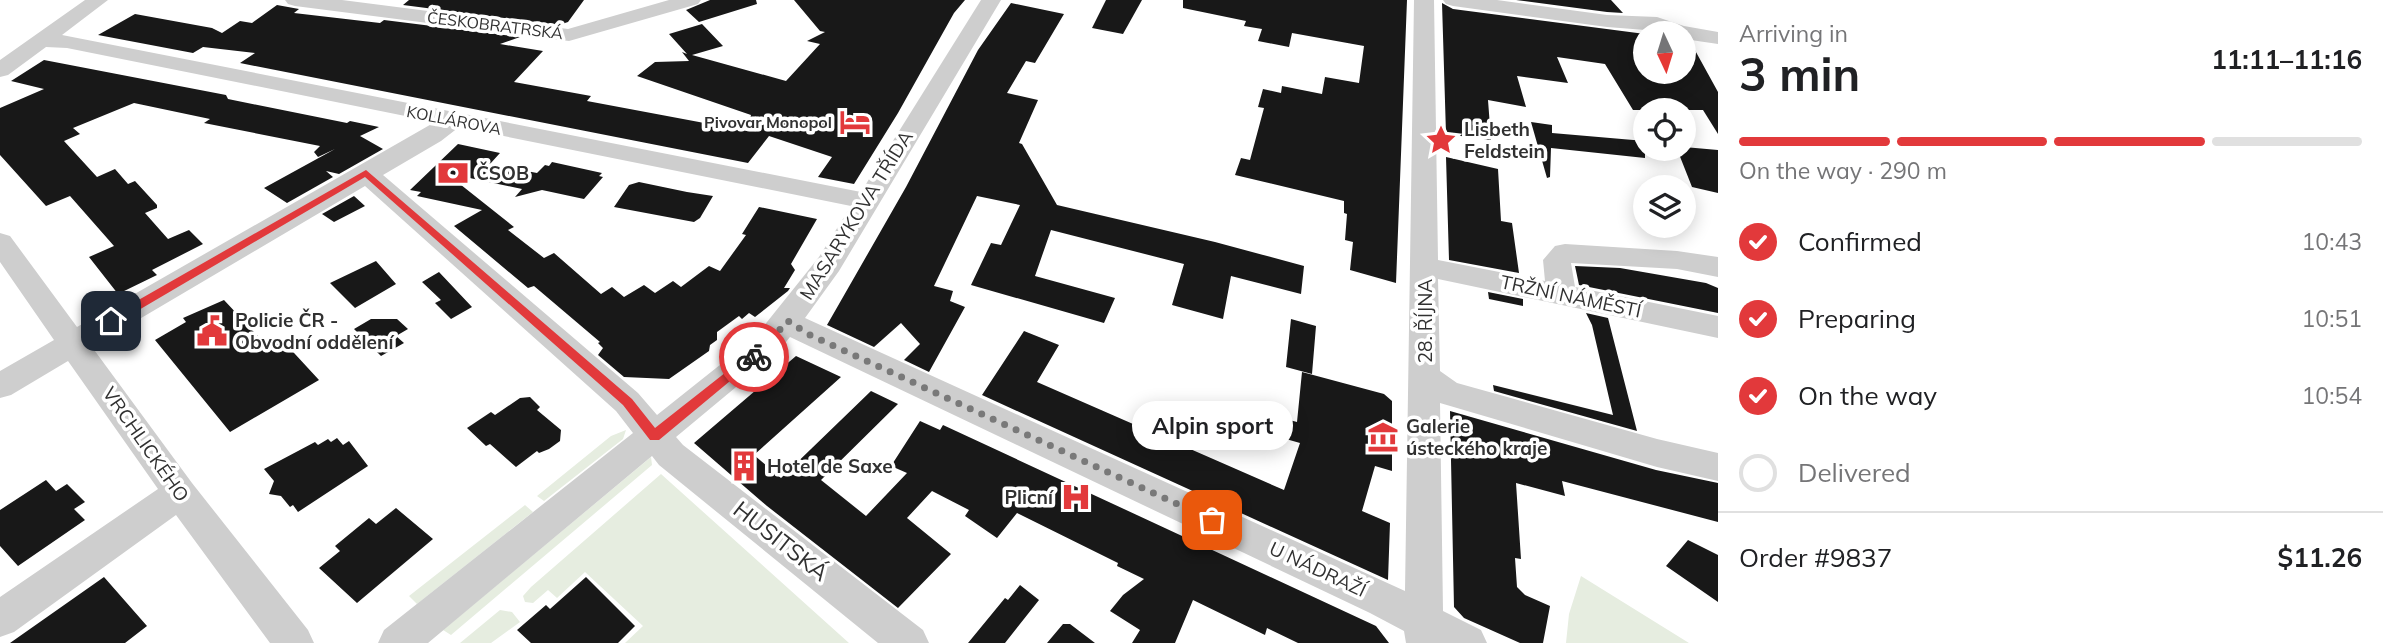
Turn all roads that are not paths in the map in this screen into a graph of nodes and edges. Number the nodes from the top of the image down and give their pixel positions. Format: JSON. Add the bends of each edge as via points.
{"nodes":[{"id":1,"x":99,"y":0,"type":"edge"},
{"id":2,"x":295,"y":0,"type":"edge"},
{"id":3,"x":691,"y":0,"type":"edge"},
{"id":4,"x":991,"y":0,"type":"edge"},
{"id":5,"x":1424,"y":0,"type":"edge"},
{"id":6,"x":1452,"y":0,"type":"edge"},
{"id":7,"x":1710,"y":17,"type":"dead end"},
{"id":8,"x":1675,"y":21,"type":"edge"},
{"id":9,"x":1633,"y":22,"type":"edge"},
{"id":10,"x":1696,"y":35,"type":"edge"},
{"id":11,"x":1718,"y":38,"type":"edge"},
{"id":12,"x":40,"y":40,"type":"junction"},
{"id":13,"x":0,"y":70,"type":"edge"},
{"id":14,"x":453,"y":120,"type":"junction"},
{"id":15,"x":366,"y":173,"type":"junction"},
{"id":16,"x":867,"y":201,"type":"junction"},
{"id":17,"x":0,"y":242,"type":"edge"},
{"id":18,"x":1718,"y":267,"type":"edge"},
{"id":19,"x":1424,"y":273,"type":"junction"},
{"id":20,"x":1561,"y":293,"type":"junction"},
{"id":21,"x":788,"y":321,"type":"junction"},
{"id":22,"x":1718,"y":327,"type":"edge"},
{"id":23,"x":74,"y":343,"type":"junction"},
{"id":24,"x":1425,"y":376,"type":"junction"},
{"id":25,"x":0,"y":386,"type":"edge"},
{"id":26,"x":654,"y":436,"type":"junction"},
{"id":27,"x":1718,"y":467,"type":"edge"},
{"id":28,"x":180,"y":493,"type":"junction"},
{"id":29,"x":0,"y":619,"type":"edge"},
{"id":30,"x":1424,"y":633,"type":"edge"},
{"id":31,"x":295,"y":643,"type":"edge"},
{"id":32,"x":398,"y":643,"type":"edge"},
{"id":33,"x":909,"y":643,"type":"edge"},
{"id":34,"x":1467,"y":643,"type":"edge"}],
"edges":[{"from":1,"to":12,"type":"street"},
{"from":2,"to":3,"type":"street","name":"ČESKOBRATRSKÁ","via":[[569,35]]},
{"from":4,"to":16,"type":"street","name":"MASARYKOVA TŘÍDA"},
{"from":5,"to":19,"type":"street","name":"28. ŘÍJNA"},
{"from":6,"to":9,"type":"street"},
{"from":7,"to":8,"type":"street"},
{"from":10,"to":11,"type":"street"},
{"from":12,"to":13,"type":"street"},
{"from":12,"to":14,"type":"street","name":"KOLLÁROVA"},
{"from":14,"to":15,"type":"street"},
{"from":14,"to":16,"type":"street","name":"KOLLÁROVA"},
{"from":15,"to":23,"type":"street"},
{"from":15,"to":26,"type":"street","name":"HUSITSKÁ","via":[[627,402]]},
{"from":16,"to":21,"type":"street","name":"MASARYKOVA TŘÍDA"},
{"from":17,"to":23,"type":"street","name":"VRCHLICKÉHO"},
{"from":18,"to":20,"type":"street","via":[[1566,253],[1557,260]]},
{"from":19,"to":20,"type":"street","name":"TRŽNÍ NÁMĚSTÍ","via":[[1439,270]]},
{"from":19,"to":24,"type":"street","name":"28. ŘÍJNA"},
{"from":20,"to":22,"type":"street","name":"TRŽNÍ NÁMĚSTÍ"},
{"from":21,"to":26,"type":"street","name":"MASARYKOVA TŘÍDA","via":[[750,360]]},
{"from":21,"to":30,"type":"street","name":"U NÁDRAŽÍ","via":[[1384,600]]},
{"from":23,"to":25,"type":"street"},
{"from":23,"to":28,"type":"street","name":"VRCHLICKÉHO"},
{"from":24,"to":27,"type":"street","via":[[1448,393]]},
{"from":24,"to":30,"type":"street","name":"28. ŘÍJNA"},
{"from":26,"to":32,"type":"street","name":"MASARYKOVA TŘÍDA"},
{"from":26,"to":33,"type":"street","name":"HUSITSKÁ","via":[[671,455]]},
{"from":28,"to":29,"type":"street"},
{"from":28,"to":31,"type":"street","name":"VRCHLICKÉHO"},
{"from":30,"to":34,"type":"street","name":"U NÁDRAŽÍ"}]}
